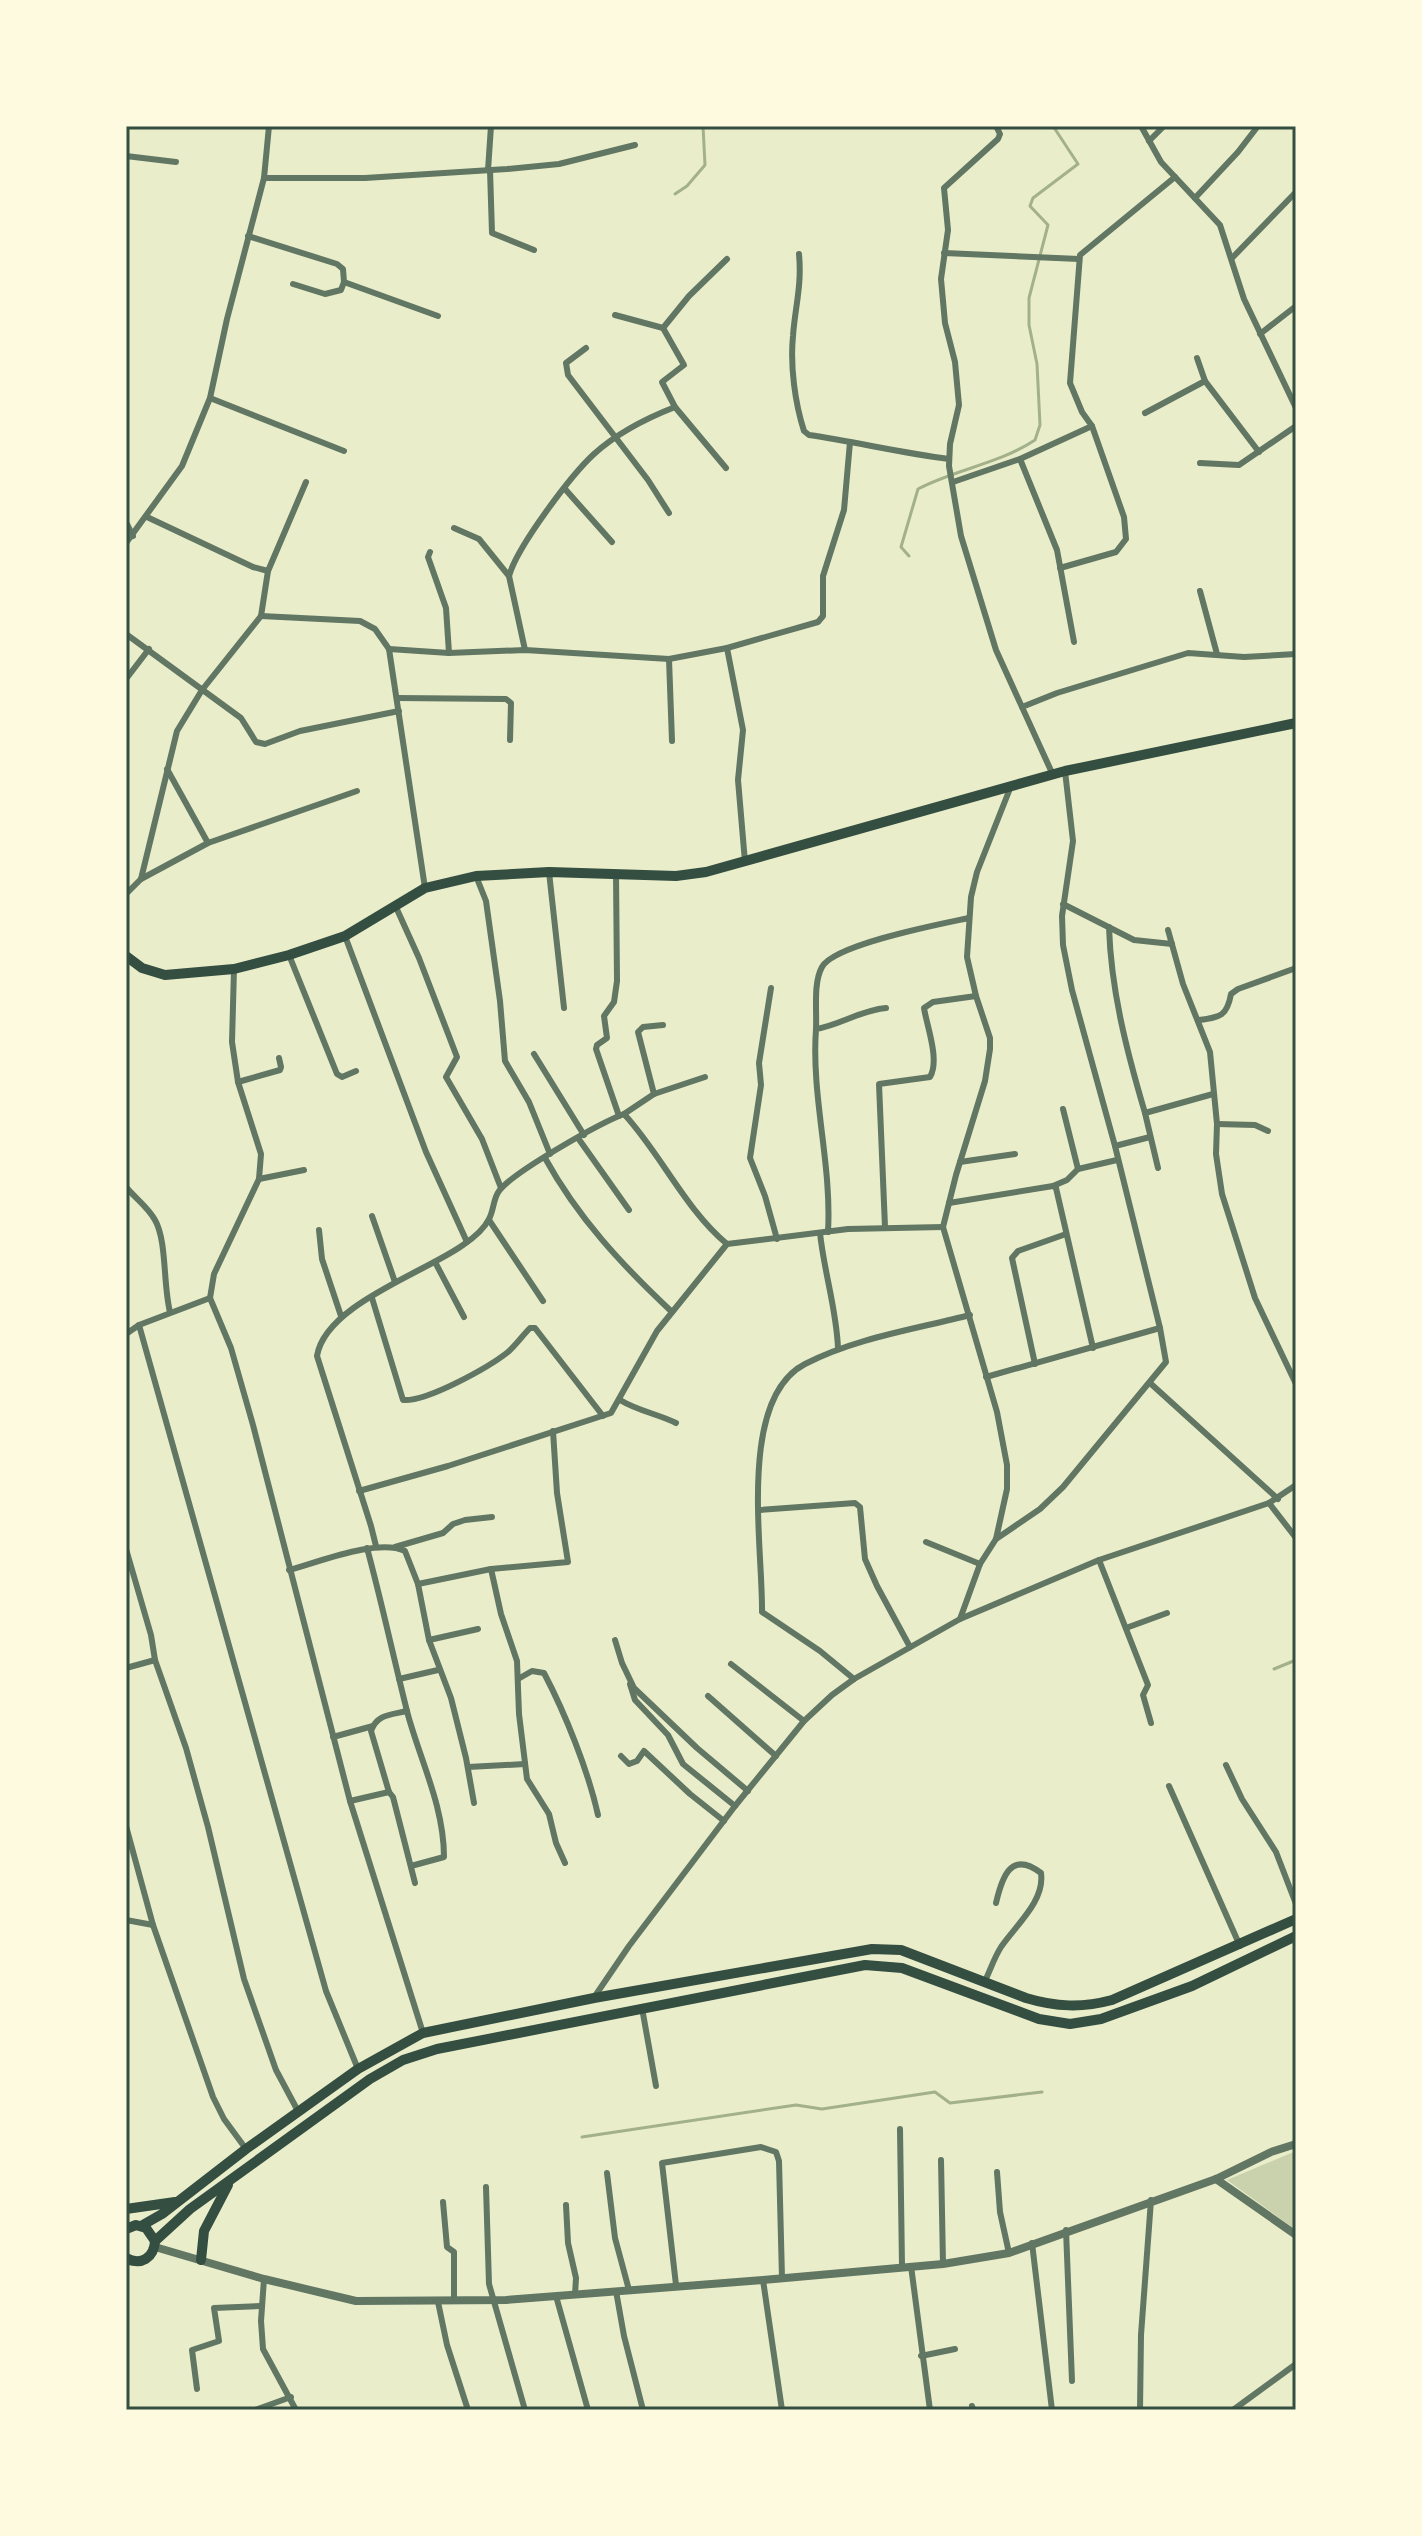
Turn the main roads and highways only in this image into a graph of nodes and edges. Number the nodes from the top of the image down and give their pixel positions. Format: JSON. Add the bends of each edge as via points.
{"nodes":[{"id":1,"x":1296,"y":723,"type":"edge"},
{"id":2,"x":126,"y":956,"type":"edge"},
{"id":3,"x":1296,"y":1919,"type":"edge"},
{"id":4,"x":1296,"y":1936,"type":"edge"},
{"id":5,"x":229,"y":2183,"type":"junction"},
{"id":6,"x":177,"y":2201,"type":"junction"},
{"id":7,"x":126,"y":2209,"type":"edge"},
{"id":8,"x":141,"y":2226,"type":"junction"},
{"id":9,"x":126,"y":2229,"type":"edge"},
{"id":10,"x":155,"y":2244,"type":"junction"},
{"id":11,"x":126,"y":2258,"type":"edge"},
{"id":12,"x":201,"y":2260,"type":"road end"}],
"edges":[{"from":1,"to":2,"type":"main road","via":[[1065,771],[745,862],[676,876],[476,876],[425,888],[345,936],[234,969],[165,975]]},
{"from":3,"to":6,"type":"main road","via":[[1112,2000],[1081,2007],[1041,2002],[901,1950],[884,1949],[740,1971],[423,2033],[358,2069]]},
{"from":4,"to":5,"type":"main road","via":[[1192,1986],[1101,2019],[1070,2024],[1039,2019],[902,1968],[865,1965],[437,2049],[370,2079]]},
{"from":5,"to":10,"type":"main road","via":[[190,2209]]},
{"from":5,"to":12,"type":"main road","via":[[204,2231]]},
{"from":6,"to":7,"type":"main road"},
{"from":6,"to":8,"type":"main road"},
{"from":8,"to":9,"type":"main road"},
{"from":8,"to":10,"type":"main road","via":[[150,2231]]},
{"from":10,"to":11,"type":"main road","via":[[144,2261]]}]}
